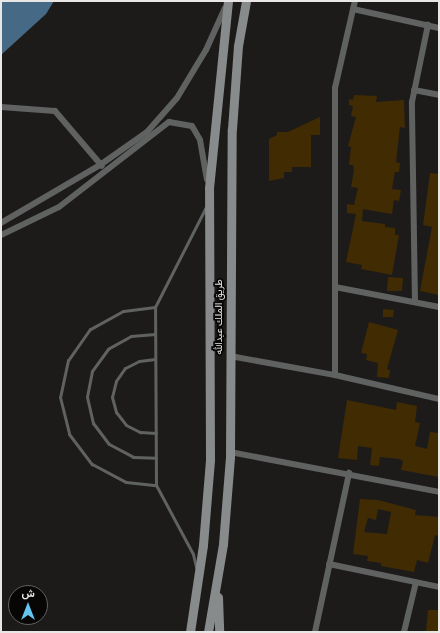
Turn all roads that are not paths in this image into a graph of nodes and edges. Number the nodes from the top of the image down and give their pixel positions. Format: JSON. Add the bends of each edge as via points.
{"nodes":[{"id":1,"x":228,"y":1,"type":"edge"},
{"id":2,"x":246,"y":1,"type":"edge"},
{"id":3,"x":355,"y":1,"type":"edge"},
{"id":4,"x":353,"y":9,"type":"junction"},
{"id":5,"x":428,"y":25,"type":"junction"},
{"id":6,"x":439,"y":28,"type":"edge"},
{"id":7,"x":414,"y":90,"type":"junction"},
{"id":8,"x":439,"y":95,"type":"edge"},
{"id":9,"x":1,"y":107,"type":"edge"},
{"id":10,"x":106,"y":160,"type":"junction"},
{"id":11,"x":100,"y":165,"type":"junction"},
{"id":12,"x":108,"y":170,"type":"junction"},
{"id":13,"x":209,"y":188,"type":"junction"},
{"id":14,"x":208,"y":202,"type":"junction"},
{"id":15,"x":1,"y":223,"type":"edge"},
{"id":16,"x":1,"y":235,"type":"edge"},
{"id":17,"x":335,"y":287,"type":"junction"},
{"id":18,"x":415,"y":302,"type":"junction"},
{"id":19,"x":155,"y":307,"type":"junction"},
{"id":20,"x":439,"y":307,"type":"edge"},
{"id":21,"x":155,"y":334,"type":"junction"},
{"id":22,"x":230,"y":356,"type":"junction"},
{"id":23,"x":155,"y":359,"type":"junction"},
{"id":24,"x":335,"y":375,"type":"junction"},
{"id":25,"x":439,"y":399,"type":"edge"},
{"id":26,"x":156,"y":433,"type":"junction"},
{"id":27,"x":230,"y":452,"type":"junction"},
{"id":28,"x":156,"y":458,"type":"junction"},
{"id":29,"x":349,"y":473,"type":"junction"},
{"id":30,"x":156,"y":485,"type":"junction"},
{"id":31,"x":439,"y":492,"type":"edge"},
{"id":32,"x":329,"y":564,"type":"junction"},
{"id":33,"x":218,"y":575,"type":"junction"},
{"id":34,"x":198,"y":582,"type":"junction"},
{"id":35,"x":416,"y":582,"type":"junction"},
{"id":36,"x":439,"y":587,"type":"edge"},
{"id":37,"x":190,"y":632,"type":"edge"},
{"id":38,"x":208,"y":632,"type":"edge"},
{"id":39,"x":219,"y":632,"type":"edge"},
{"id":40,"x":315,"y":632,"type":"edge"},
{"id":41,"x":404,"y":632,"type":"edge"}],
"edges":[{"from":1,"to":10,"type":"street","via":[[206,50],[178,98],[147,132]]},
{"from":1,"to":13,"type":"street","name":"طريق الملك عبدالله"},
{"from":2,"to":22,"type":"street","name":"طريق الملك عبدالله","via":[[238,46],[232,129]]},
{"from":3,"to":4,"type":"street"},
{"from":4,"to":5,"type":"street"},
{"from":4,"to":17,"type":"street","via":[[335,88]]},
{"from":5,"to":6,"type":"street"},
{"from":5,"to":7,"type":"street"},
{"from":7,"to":8,"type":"street"},
{"from":7,"to":18,"type":"street","via":[[412,102]]},
{"from":9,"to":11,"type":"street","via":[[55,111]]},
{"from":10,"to":11,"type":"street"},
{"from":10,"to":12,"type":"street"},
{"from":11,"to":12,"type":"street"},
{"from":11,"to":15,"type":"street"},
{"from":12,"to":13,"type":"street","via":[[170,122],[192,126],[200,140]]},
{"from":12,"to":16,"type":"street","via":[[59,207]]},
{"from":13,"to":14,"type":"street","name":"طريق الملك عبدالله"},
{"from":14,"to":19,"type":"lane"},
{"from":14,"to":34,"type":"street","name":"طريق الملك عبدالله","via":[[210,459]]},
{"from":17,"to":18,"type":"street"},
{"from":17,"to":24,"type":"street"},
{"from":18,"to":20,"type":"street"},
{"from":19,"to":21,"type":"lane"},
{"from":19,"to":30,"type":"lane","via":[[123,311],[90,329],[68,360],[60,397],[69,434],[92,464],[126,482]]},
{"from":21,"to":23,"type":"lane"},
{"from":21,"to":28,"type":"lane","via":[[131,336],[108,349],[92,371],[87,397],[93,423],[109,444],[133,457]]},
{"from":22,"to":24,"type":"street"},
{"from":22,"to":27,"type":"street","name":"طريق الملك عبدالله"},
{"from":23,"to":26,"type":"lane"},
{"from":23,"to":26,"type":"lane","via":[[139,360],[125,368],[116,381],[112,397],[116,412],[126,425],[140,432]]},
{"from":24,"to":25,"type":"street"},
{"from":26,"to":28,"type":"lane"},
{"from":27,"to":29,"type":"street"},
{"from":27,"to":33,"type":"street","name":"طريق الملك عبدالله"},
{"from":28,"to":30,"type":"lane"},
{"from":29,"to":31,"type":"street"},
{"from":29,"to":32,"type":"street"},
{"from":30,"to":34,"type":"lane","via":[[193,554]]},
{"from":32,"to":35,"type":"street"},
{"from":32,"to":40,"type":"street"},
{"from":33,"to":38,"type":"street","name":"طريق الملك عبدالله"},
{"from":33,"to":39,"type":"street"},
{"from":34,"to":37,"type":"street","name":"طريق الملك عبدالله"},
{"from":35,"to":36,"type":"street"},
{"from":35,"to":41,"type":"street"}]}
